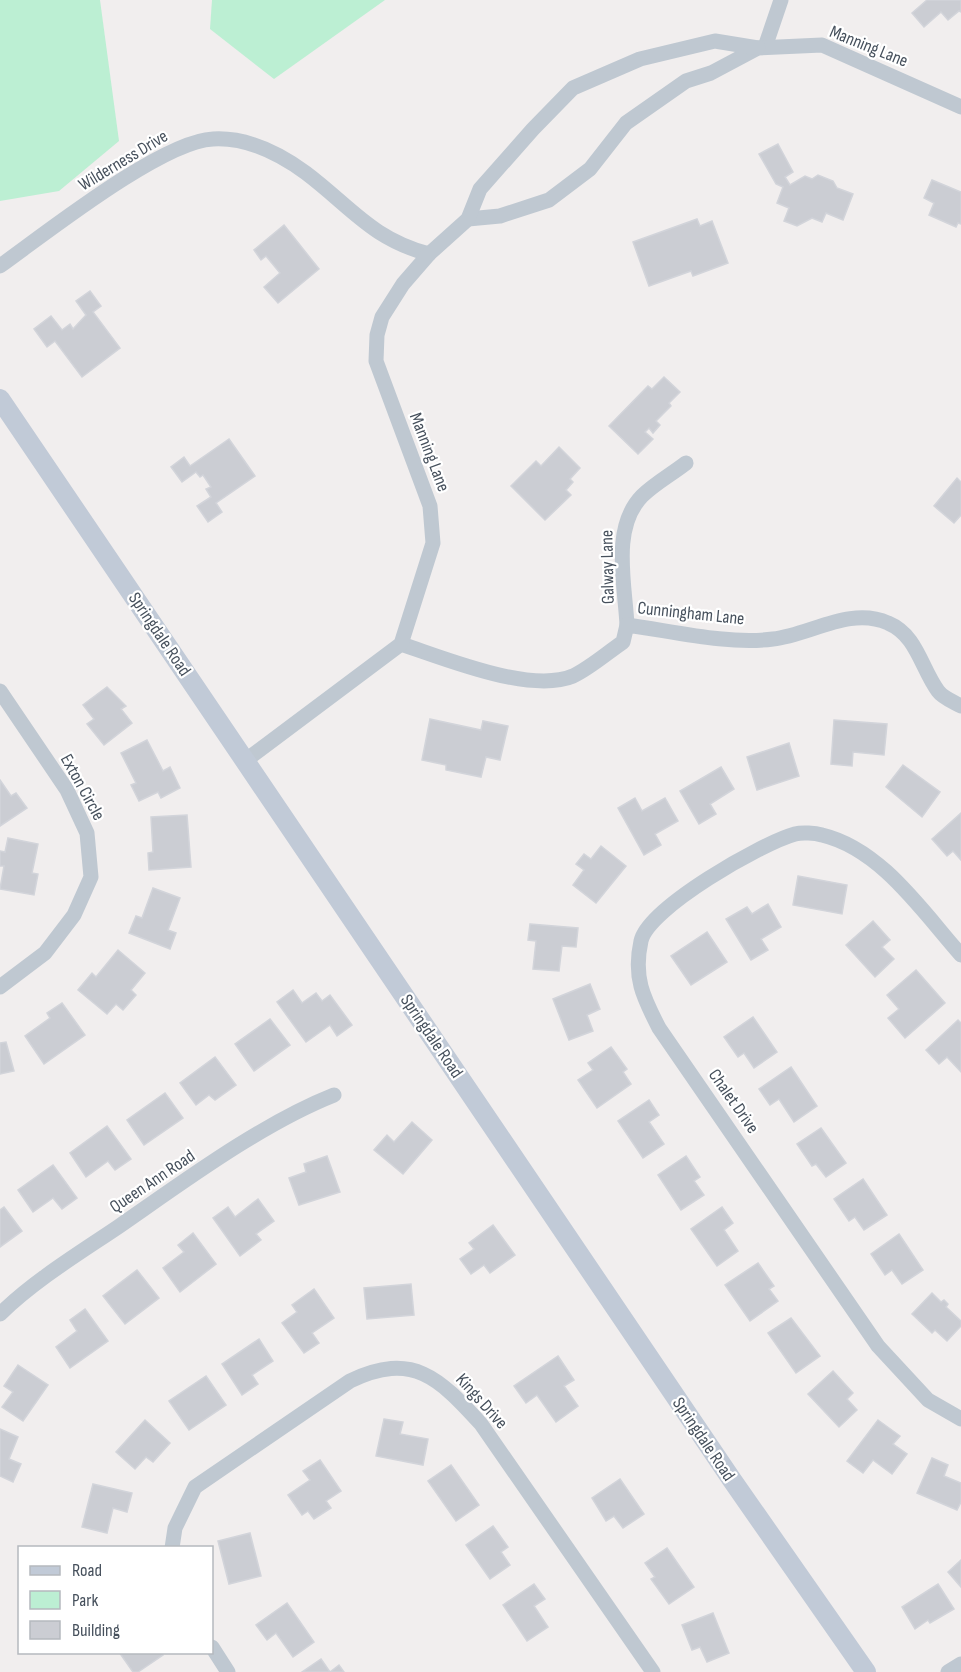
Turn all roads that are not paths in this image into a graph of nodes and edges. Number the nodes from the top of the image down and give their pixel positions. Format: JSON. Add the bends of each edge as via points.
{"nodes":[{"id":1,"x":781,"y":0,"type":"edge"},
{"id":2,"x":761,"y":48,"type":"junction"},
{"id":3,"x":961,"y":107,"type":"edge"},
{"id":4,"x":468,"y":219,"type":"junction"},
{"id":5,"x":429,"y":254,"type":"junction"},
{"id":6,"x":0,"y":266,"type":"edge"},
{"id":7,"x":0,"y":399,"type":"edge"},
{"id":8,"x":686,"y":463,"type":"dead end"},
{"id":9,"x":627,"y":625,"type":"junction"},
{"id":10,"x":401,"y":644,"type":"junction"},
{"id":11,"x":0,"y":691,"type":"edge"},
{"id":12,"x":961,"y":706,"type":"edge"},
{"id":13,"x":246,"y":760,"type":"junction"},
{"id":14,"x":961,"y":955,"type":"edge"},
{"id":15,"x":0,"y":987,"type":"edge"},
{"id":16,"x":334,"y":1095,"type":"dead end"},
{"id":17,"x":0,"y":1314,"type":"edge"},
{"id":18,"x":961,"y":1419,"type":"edge"},
{"id":19,"x":172,"y":1546,"type":"edge"},
{"id":20,"x":213,"y":1649,"type":"edge"},
{"id":21,"x":961,"y":1664,"type":"edge"},
{"id":22,"x":228,"y":1672,"type":"edge"},
{"id":23,"x":653,"y":1672,"type":"edge"},
{"id":24,"x":866,"y":1672,"type":"edge"},
{"id":25,"x":948,"y":1672,"type":"edge"}],
"edges":[{"from":1,"to":2,"type":"street"},
{"from":2,"to":3,"type":"street","name":"Manning Lane","via":[[822,45]]},
{"from":2,"to":4,"type":"street","name":"Manning Lane","via":[[686,81],[626,123],[590,170],[549,200],[500,216]]},
{"from":2,"to":4,"type":"street","name":"Manning Lane","via":[[714,41],[640,59],[573,88],[480,189]]},
{"from":4,"to":5,"type":"street","name":"Manning Lane"},
{"from":5,"to":6,"type":"street","name":"Wilderness Drive","via":[[403,247],[379,234],[283,157],[263,148],[213,139],[186,145],[153,163]]},
{"from":5,"to":10,"type":"street","name":"Manning Lane","via":[[382,317],[375,361],[430,506],[432,543]]},
{"from":7,"to":13,"type":"main road","name":"Springdale Road"},
{"from":8,"to":9,"type":"street","name":"Galway Lane","via":[[642,496],[626,518],[623,535]]},
{"from":9,"to":10,"type":"street","name":"Cunningham Lane","via":[[623,642],[598,660],[572,676],[543,682],[484,671]]},
{"from":9,"to":12,"type":"street","name":"Cunningham Lane","via":[[734,639],[773,639],[866,617],[889,623],[911,640],[939,693]]},
{"from":10,"to":13,"type":"street"},
{"from":11,"to":15,"type":"street","name":"Exton Circle","via":[[67,790],[87,833],[91,877],[74,915],[45,952]]},
{"from":13,"to":24,"type":"main road","name":"Springdale Road"},
{"from":14,"to":18,"type":"street","name":"Chalet Drive","via":[[880,865],[858,848],[821,834],[803,834],[773,842],[670,904],[650,923],[641,940],[637,979],[659,1028],[878,1346],[928,1400]]},
{"from":16,"to":17,"type":"street","name":"Queen Ann Road","via":[[298,1109],[165,1194],[43,1279]]},
{"from":19,"to":23,"type":"street","name":"Kings Drive","via":[[175,1528],[195,1487],[350,1381],[372,1371],[410,1370],[430,1376],[450,1389],[481,1424]]},
{"from":20,"to":22,"type":"street"},
{"from":21,"to":25,"type":"street"}]}
